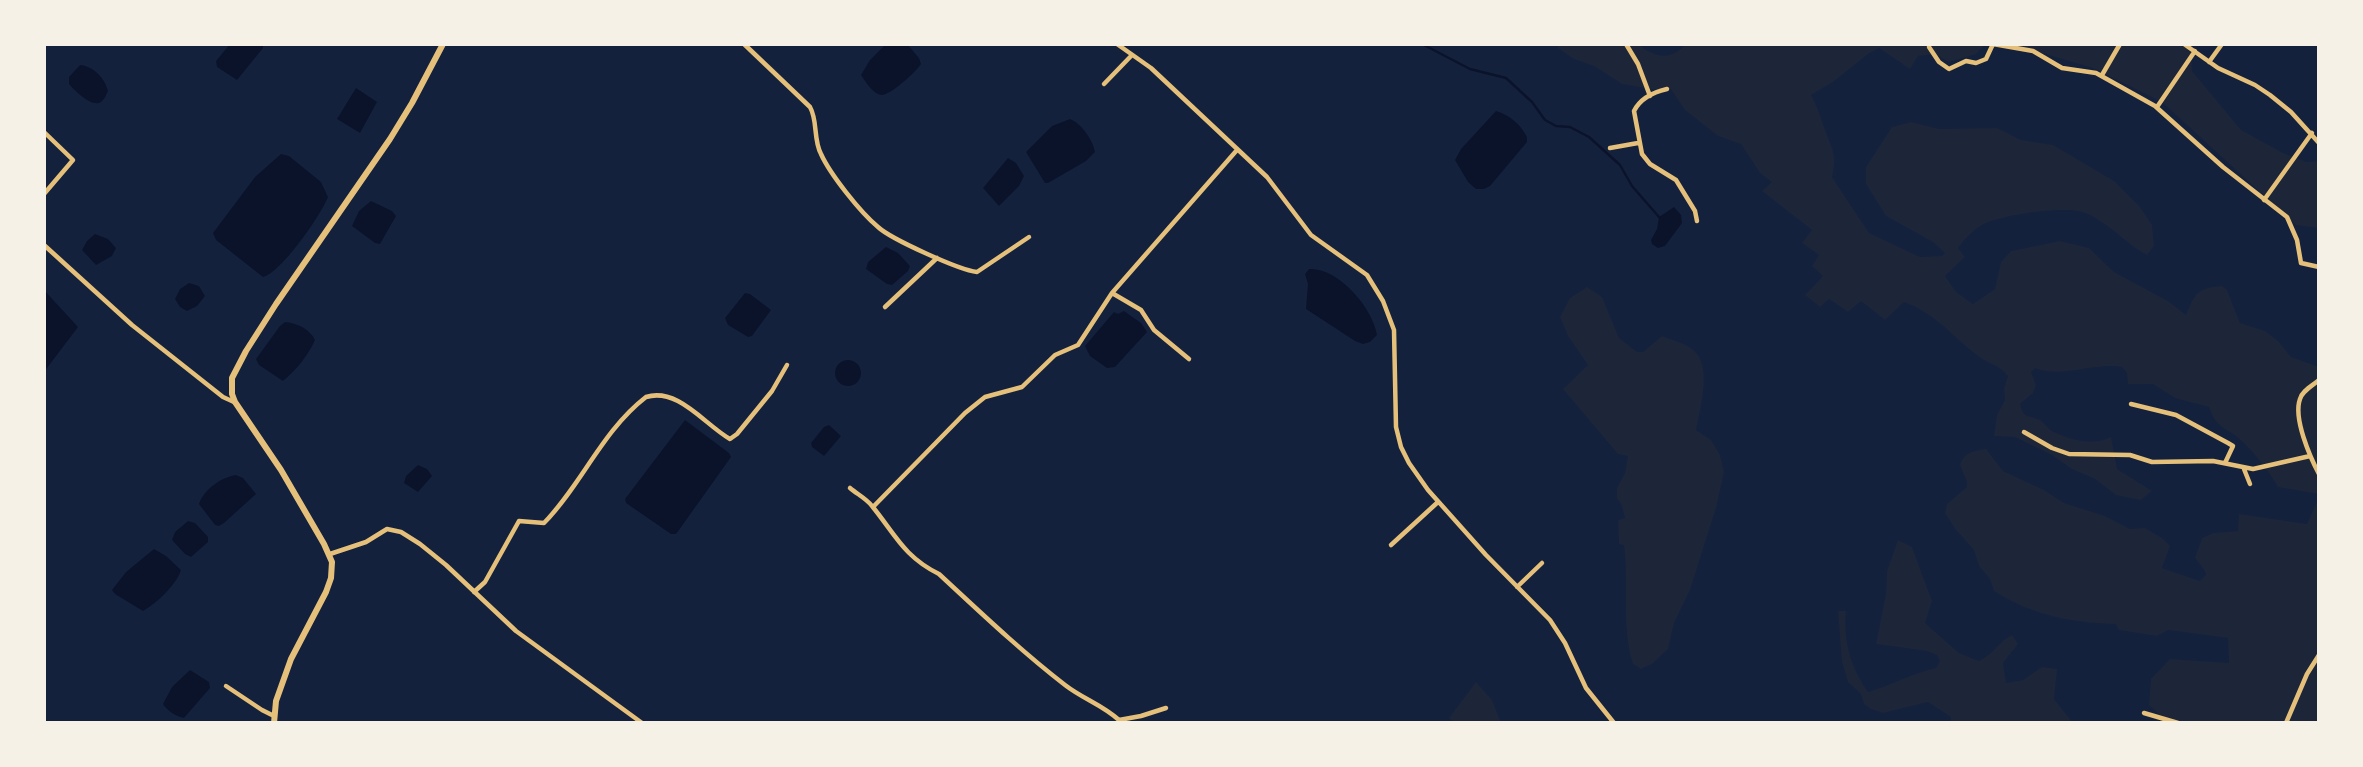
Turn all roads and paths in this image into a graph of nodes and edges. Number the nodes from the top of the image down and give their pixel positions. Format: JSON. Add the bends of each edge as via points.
{"nodes":[{"id":1,"x":443,"y":44,"type":"edge"},
{"id":2,"x":744,"y":44,"type":"edge"},
{"id":3,"x":1626,"y":44,"type":"edge"},
{"id":4,"x":1993,"y":44,"type":"edge"},
{"id":5,"x":2120,"y":44,"type":"edge"},
{"id":6,"x":2184,"y":44,"type":"edge"},
{"id":7,"x":2222,"y":44,"type":"edge"},
{"id":8,"x":1119,"y":45,"type":"edge"},
{"id":9,"x":2001,"y":45,"type":"edge"},
{"id":10,"x":1929,"y":47,"type":"dead end"},
{"id":11,"x":2195,"y":51,"type":"junction"},
{"id":12,"x":1132,"y":55,"type":"junction"},
{"id":13,"x":2209,"y":62,"type":"junction"},
{"id":14,"x":2102,"y":75,"type":"junction"},
{"id":15,"x":1104,"y":84,"type":"dead end"},
{"id":16,"x":1667,"y":89,"type":"dead end"},
{"id":17,"x":1650,"y":96,"type":"junction"},
{"id":18,"x":2157,"y":107,"type":"junction"},
{"id":19,"x":44,"y":132,"type":"edge"},
{"id":20,"x":2312,"y":133,"type":"junction"},
{"id":21,"x":1638,"y":143,"type":"junction"},
{"id":22,"x":2319,"y":143,"type":"edge"},
{"id":23,"x":1610,"y":148,"type":"dead end"},
{"id":24,"x":1237,"y":150,"type":"junction"},
{"id":25,"x":44,"y":194,"type":"edge"},
{"id":26,"x":2264,"y":200,"type":"junction"},
{"id":27,"x":1697,"y":222,"type":"dead end"},
{"id":28,"x":1029,"y":237,"type":"dead end"},
{"id":29,"x":44,"y":245,"type":"edge"},
{"id":30,"x":937,"y":258,"type":"junction"},
{"id":31,"x":2319,"y":267,"type":"edge"},
{"id":32,"x":1112,"y":293,"type":"junction"},
{"id":33,"x":885,"y":307,"type":"dead end"},
{"id":34,"x":1189,"y":359,"type":"dead end"},
{"id":35,"x":788,"y":365,"type":"dead end"},
{"id":36,"x":2319,"y":380,"type":"edge"},
{"id":37,"x":235,"y":402,"type":"junction"},
{"id":38,"x":2131,"y":404,"type":"dead end"},
{"id":39,"x":2024,"y":432,"type":"dead end"},
{"id":40,"x":2310,"y":456,"type":"junction"},
{"id":41,"x":2225,"y":464,"type":"junction"},
{"id":42,"x":2244,"y":469,"type":"junction"},
{"id":43,"x":2319,"y":474,"type":"edge"},
{"id":44,"x":2250,"y":484,"type":"dead end"},
{"id":45,"x":850,"y":488,"type":"dead end"},
{"id":46,"x":1438,"y":502,"type":"junction"},
{"id":47,"x":873,"y":507,"type":"junction"},
{"id":48,"x":1391,"y":545,"type":"dead end"},
{"id":49,"x":330,"y":554,"type":"junction"},
{"id":50,"x":1542,"y":563,"type":"dead end"},
{"id":51,"x":1517,"y":587,"type":"junction"},
{"id":52,"x":474,"y":592,"type":"junction"},
{"id":53,"x":2319,"y":655,"type":"edge"},
{"id":54,"x":226,"y":686,"type":"dead end"},
{"id":55,"x":1166,"y":708,"type":"dead end"},
{"id":56,"x":2144,"y":713,"type":"dead end"},
{"id":57,"x":274,"y":720,"type":"edge"},
{"id":58,"x":642,"y":723,"type":"edge"},
{"id":59,"x":1614,"y":723,"type":"edge"},
{"id":60,"x":2178,"y":723,"type":"edge"},
{"id":61,"x":2286,"y":723,"type":"edge"}],
"edges":[{"from":1,"to":37,"type":"main road","via":[[390,139],[246,351],[232,378]]},
{"from":2,"to":30,"type":"street","via":[[810,107],[822,158],[869,218],[880,229]]},
{"from":3,"to":17,"type":"street"},
{"from":4,"to":9,"type":"street"},
{"from":4,"to":10,"type":"street","via":[[1986,59],[1948,69]]},
{"from":5,"to":14,"type":"street"},
{"from":6,"to":11,"type":"street"},
{"from":7,"to":13,"type":"street"},
{"from":8,"to":12,"type":"street"},
{"from":9,"to":14,"type":"street","via":[[2025,48],[2062,68]]},
{"from":11,"to":13,"type":"street"},
{"from":11,"to":18,"type":"street"},
{"from":12,"to":15,"type":"street"},
{"from":12,"to":24,"type":"street"},
{"from":13,"to":20,"type":"street","via":[[2270,95]]},
{"from":14,"to":18,"type":"street"},
{"from":16,"to":17,"type":"street"},
{"from":17,"to":21,"type":"street","via":[[1633,111]]},
{"from":18,"to":26,"type":"street"},
{"from":19,"to":25,"type":"street","via":[[73,160]]},
{"from":20,"to":22,"type":"street"},
{"from":20,"to":26,"type":"street"},
{"from":21,"to":23,"type":"street"},
{"from":21,"to":27,"type":"street","via":[[1650,164],[1676,180]]},
{"from":24,"to":32,"type":"street"},
{"from":24,"to":46,"type":"street","via":[[1277,188],[1311,235],[1373,282],[1396,341],[1396,427],[1401,447]]},
{"from":26,"to":31,"type":"street","via":[[2291,221],[2301,263]]},
{"from":28,"to":30,"type":"street","via":[[976,272]]},
{"from":29,"to":37,"type":"street","via":[[145,336]]},
{"from":30,"to":33,"type":"street"},
{"from":32,"to":34,"type":"street","via":[[1141,310],[1154,330]]},
{"from":32,"to":47,"type":"street","via":[[1078,345],[1055,355],[1021,387],[985,397]]},
{"from":35,"to":52,"type":"street","via":[[730,439],[677,401],[646,397],[606,439],[544,523],[519,521],[485,582]]},
{"from":36,"to":40,"type":"street","via":[[2299,401]]},
{"from":37,"to":49,"type":"main road"},
{"from":38,"to":41,"type":"street","via":[[2176,415],[2233,446]]},
{"from":39,"to":41,"type":"street","via":[[2069,454]]},
{"from":40,"to":42,"type":"street"},
{"from":40,"to":43,"type":"street"},
{"from":41,"to":42,"type":"street"},
{"from":42,"to":44,"type":"street"},
{"from":45,"to":47,"type":"street"},
{"from":46,"to":48,"type":"street"},
{"from":46,"to":51,"type":"street"},
{"from":47,"to":55,"type":"street","via":[[910,556],[939,574],[1065,685],[1119,720]]},
{"from":49,"to":52,"type":"street","via":[[393,528],[428,550]]},
{"from":49,"to":57,"type":"main road","via":[[331,578],[291,659]]},
{"from":50,"to":51,"type":"street"},
{"from":51,"to":59,"type":"street","via":[[1560,632],[1586,688]]},
{"from":52,"to":58,"type":"street","via":[[516,631]]},
{"from":53,"to":61,"type":"street"},
{"from":54,"to":57,"type":"street"},
{"from":56,"to":60,"type":"street"}]}
